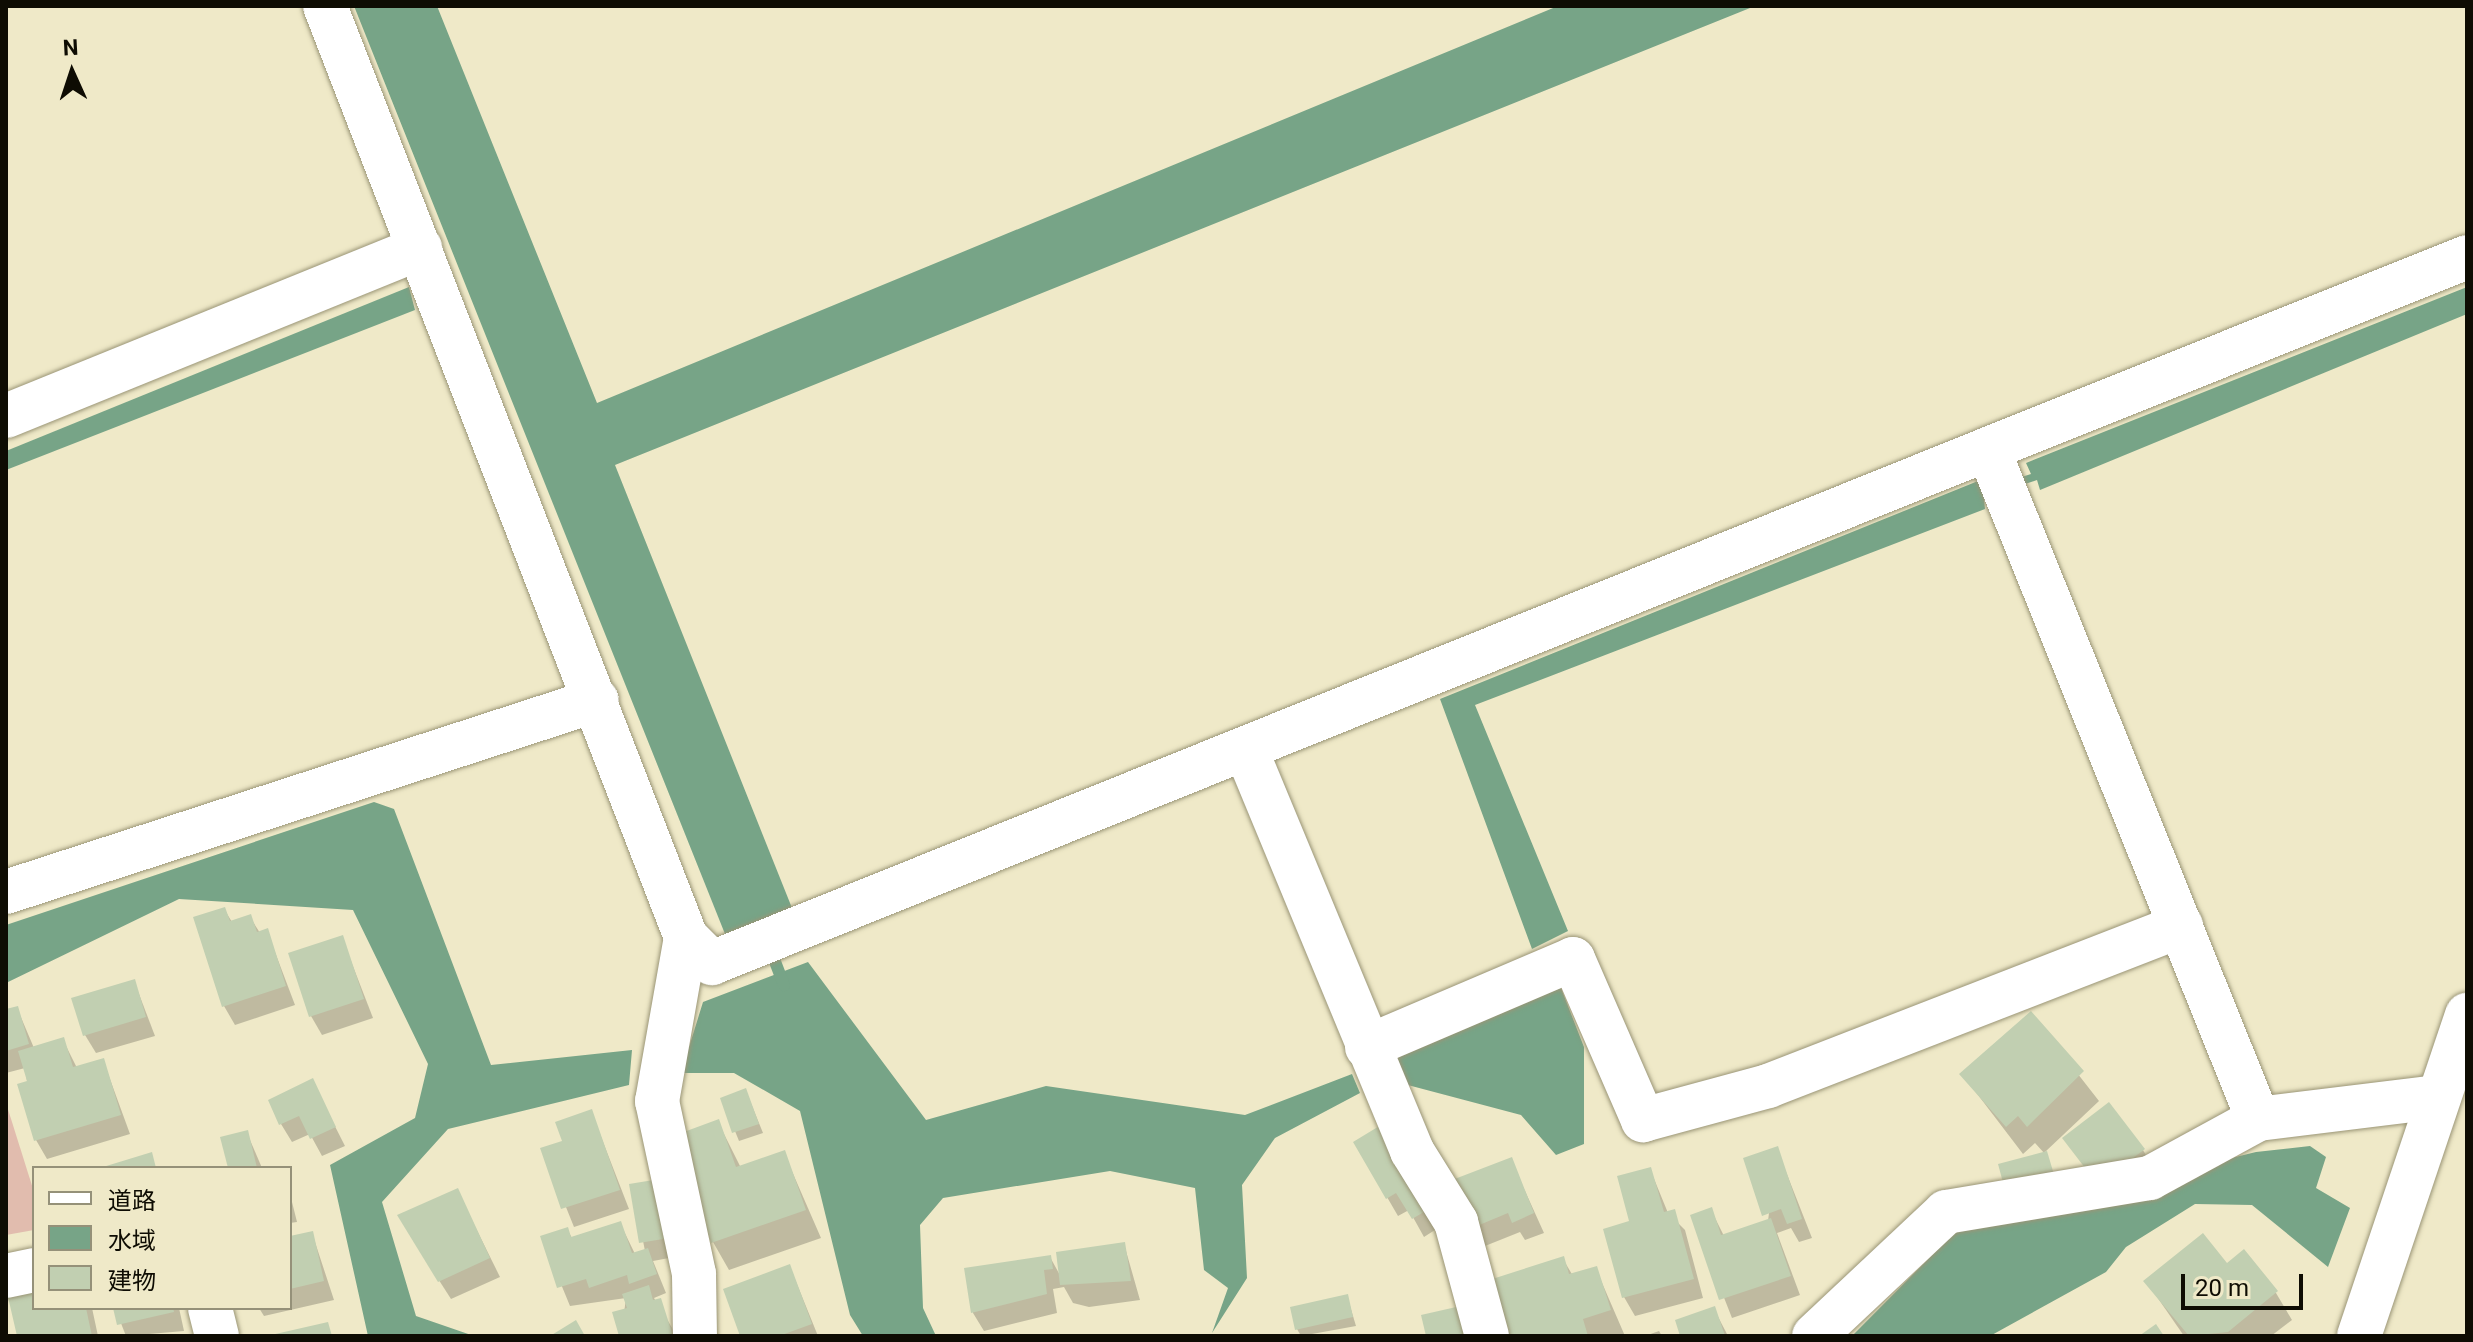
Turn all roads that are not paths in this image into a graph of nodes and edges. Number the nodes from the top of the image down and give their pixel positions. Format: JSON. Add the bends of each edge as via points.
{"nodes":[{"id":1,"x":325,"y":6,"type":"edge"},
{"id":2,"x":420,"y":248,"type":"junction"},
{"id":3,"x":2467,"y":257,"type":"edge"},
{"id":4,"x":6,"y":416,"type":"edge"},
{"id":5,"x":1991,"y":456,"type":"junction"},
{"id":6,"x":597,"y":700,"type":"junction"},
{"id":7,"x":1246,"y":750,"type":"junction"},
{"id":8,"x":6,"y":892,"type":"edge"},
{"id":9,"x":2181,"y":926,"type":"junction"},
{"id":10,"x":686,"y":937,"type":"junction"},
{"id":11,"x":2467,"y":1015,"type":"edge"},
{"id":12,"x":1376,"y":1066,"type":"junction"},
{"id":13,"x":2436,"y":1097,"type":"junction"},
{"id":14,"x":2258,"y":1119,"type":"junction"},
{"id":15,"x":32,"y":1270,"type":"edge"},
{"id":16,"x":6,"y":1276,"type":"edge"},
{"id":17,"x":210,"y":1310,"type":"edge"},
{"id":18,"x":217,"y":1336,"type":"edge"},
{"id":19,"x":695,"y":1336,"type":"edge"},
{"id":20,"x":1487,"y":1336,"type":"edge"},
{"id":21,"x":1814,"y":1336,"type":"edge"},
{"id":22,"x":2359,"y":1336,"type":"edge"}],
"edges":[{"from":1,"to":2,"type":"street"},
{"from":2,"to":4,"type":"street"},
{"from":2,"to":6,"type":"street"},
{"from":3,"to":5,"type":"street"},
{"from":5,"to":7,"type":"street"},
{"from":5,"to":9,"type":"street"},
{"from":6,"to":8,"type":"street"},
{"from":6,"to":10,"type":"street"},
{"from":7,"to":10,"type":"street","via":[[712,963]]},
{"from":7,"to":12,"type":"street"},
{"from":9,"to":12,"type":"street","via":[[1768,1086],[1643,1120],[1573,959]]},
{"from":9,"to":14,"type":"street"},
{"from":10,"to":19,"type":"street","via":[[657,1101],[694,1274]]},
{"from":11,"to":13,"type":"street"},
{"from":12,"to":20,"type":"street","via":[[1456,1222]]},
{"from":13,"to":14,"type":"street"},
{"from":13,"to":22,"type":"street"},
{"from":14,"to":21,"type":"street","via":[[2150,1178],[1946,1212]]},
{"from":15,"to":16,"type":"street"},
{"from":17,"to":18,"type":"street"}]}
